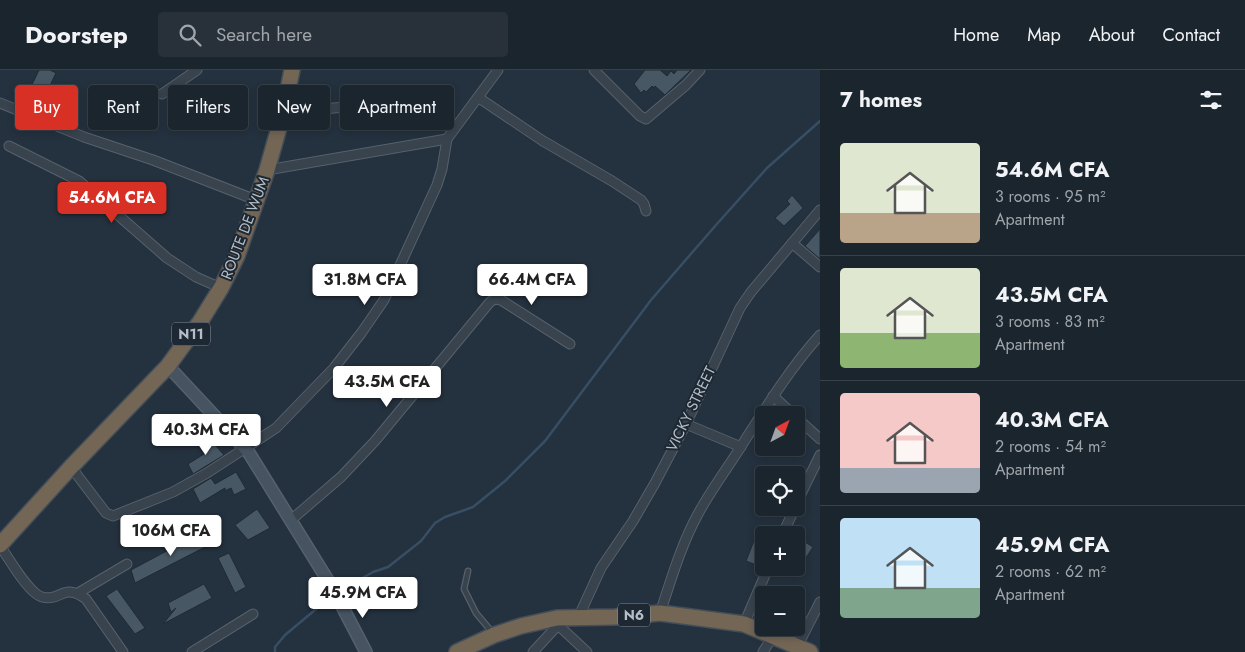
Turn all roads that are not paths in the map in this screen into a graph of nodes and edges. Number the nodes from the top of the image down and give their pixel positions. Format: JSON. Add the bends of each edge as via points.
{"nodes":[{"id":1,"x":197,"y":70,"type":"edge"},
{"id":2,"x":292,"y":70,"type":"edge"},
{"id":3,"x":498,"y":70,"type":"edge"},
{"id":4,"x":594,"y":70,"type":"edge"},
{"id":5,"x":700,"y":70,"type":"edge"},
{"id":6,"x":289,"y":85,"type":"edge"},
{"id":7,"x":162,"y":94,"type":"dead end"},
{"id":8,"x":479,"y":98,"type":"junction"},
{"id":9,"x":0,"y":103,"type":"edge"},
{"id":10,"x":278,"y":130,"type":"edge"},
{"id":11,"x":447,"y":139,"type":"junction"},
{"id":12,"x":9,"y":146,"type":"dead end"},
{"id":13,"x":267,"y":170,"type":"junction"},
{"id":14,"x":256,"y":200,"type":"junction"},
{"id":15,"x":820,"y":210,"type":"edge"},
{"id":16,"x":646,"y":211,"type":"dead end"},
{"id":17,"x":792,"y":243,"type":"junction"},
{"id":18,"x":820,"y":267,"type":"edge"},
{"id":19,"x":221,"y":288,"type":"junction"},
{"id":20,"x":820,"y":335,"type":"edge"},
{"id":21,"x":570,"y":344,"type":"dead end"},
{"id":22,"x":168,"y":366,"type":"junction"},
{"id":23,"x":773,"y":396,"type":"junction"},
{"id":24,"x":784,"y":406,"type":"edge"},
{"id":25,"x":686,"y":424,"type":"junction"},
{"id":26,"x":805,"y":425,"type":"edge"},
{"id":27,"x":820,"y":439,"type":"edge"},
{"id":28,"x":741,"y":447,"type":"junction"},
{"id":29,"x":245,"y":448,"type":"junction"},
{"id":30,"x":820,"y":455,"type":"edge"},
{"id":31,"x":70,"y":467,"type":"junction"},
{"id":32,"x":805,"y":487,"type":"edge"},
{"id":33,"x":291,"y":520,"type":"junction"},
{"id":34,"x":1,"y":543,"type":"edge"},
{"id":35,"x":127,"y":564,"type":"dead end"},
{"id":36,"x":468,"y":571,"type":"dead end"},
{"id":37,"x":765,"y":576,"type":"edge"},
{"id":38,"x":78,"y":593,"type":"junction"},
{"id":39,"x":820,"y":602,"type":"edge"},
{"id":40,"x":660,"y":613,"type":"junction"},
{"id":41,"x":253,"y":614,"type":"dead end"},
{"id":42,"x":578,"y":618,"type":"junction"},
{"id":43,"x":558,"y":622,"type":"junction"},
{"id":44,"x":744,"y":624,"type":"junction"},
{"id":45,"x":755,"y":629,"type":"edge"},
{"id":46,"x":494,"y":635,"type":"junction"},
{"id":47,"x":773,"y":636,"type":"joint"},
{"id":48,"x":804,"y":649,"type":"edge"},
{"id":49,"x":123,"y":652,"type":"edge"},
{"id":50,"x":192,"y":652,"type":"edge"},
{"id":51,"x":366,"y":652,"type":"edge"},
{"id":52,"x":456,"y":652,"type":"edge"},
{"id":53,"x":533,"y":652,"type":"edge"},
{"id":54,"x":587,"y":652,"type":"edge"},
{"id":55,"x":763,"y":652,"type":"edge"}],
"edges":[{"from":1,"to":7,"type":"street"},
{"from":2,"to":6,"type":"highway","name":"ROUTE DE WUM","number":"N11"},
{"from":3,"to":8,"type":"street"},
{"from":4,"to":5,"type":"street","via":[[646,119]]},
{"from":8,"to":11,"type":"street"},
{"from":8,"to":16,"type":"street","via":[[641,200]]},
{"from":9,"to":14,"type":"street"},
{"from":10,"to":13,"type":"highway","name":"ROUTE DE WUM","number":"N11"},
{"from":11,"to":13,"type":"street"},
{"from":11,"to":29,"type":"street","via":[[437,185],[384,300],[334,368],[276,428]]},
{"from":12,"to":19,"type":"street","via":[[80,181],[168,258],[196,277]]},
{"from":13,"to":14,"type":"highway","name":"ROUTE DE WUM","number":"N11"},
{"from":14,"to":19,"type":"highway","name":"ROUTE DE WUM","number":"N11","via":[[237,256]]},
{"from":15,"to":17,"type":"street","name":"VICKY STREET"},
{"from":17,"to":18,"type":"street"},
{"from":17,"to":25,"type":"street","name":"VICKY STREET","via":[[740,308]]},
{"from":19,"to":22,"type":"highway","name":"ROUTE DE WUM","number":"N11"},
{"from":20,"to":23,"type":"street"},
{"from":21,"to":33,"type":"street","via":[[501,300],[490,302],[375,441],[341,477]]},
{"from":22,"to":29,"type":"main road"},
{"from":22,"to":31,"type":"highway","name":"ROUTE DE WUM","number":"N11"},
{"from":23,"to":24,"type":"street"},
{"from":23,"to":28,"type":"street"},
{"from":25,"to":28,"type":"street"},
{"from":25,"to":42,"type":"street","name":"VICKY STREET","via":[[633,521],[601,568]]},
{"from":26,"to":27,"type":"street"},
{"from":28,"to":40,"type":"street","via":[[697,516]]},
{"from":29,"to":31,"type":"street","via":[[173,492],[113,516],[106,513]]},
{"from":29,"to":33,"type":"main road"},
{"from":30,"to":32,"type":"street"},
{"from":31,"to":34,"type":"highway","name":"ROUTE DE WUM","number":"N11"},
{"from":33,"to":51,"type":"main road","via":[[332,587]]},
{"from":34,"to":38,"type":"street","via":[[34,592],[44,598],[67,592]]},
{"from":35,"to":38,"type":"street"},
{"from":36,"to":46,"type":"lane","via":[[464,589],[476,613]]},
{"from":37,"to":44,"type":"street"},
{"from":38,"to":49,"type":"street","via":[[86,599]]},
{"from":39,"to":48,"type":"street"},
{"from":40,"to":42,"type":"highway","number":"N6"},
{"from":40,"to":44,"type":"highway","number":"N6"},
{"from":41,"to":50,"type":"street"},
{"from":42,"to":43,"type":"highway","number":"N6"},
{"from":43,"to":46,"type":"highway","number":"N6","via":[[521,626]]},
{"from":43,"to":53,"type":"street"},
{"from":43,"to":54,"type":"street"},
{"from":44,"to":45,"type":"highway","number":"N6"},
{"from":46,"to":52,"type":"highway","number":"N6"},
{"from":47,"to":48,"type":"highway","number":"N6"},
{"from":47,"to":55,"type":"street"}]}
